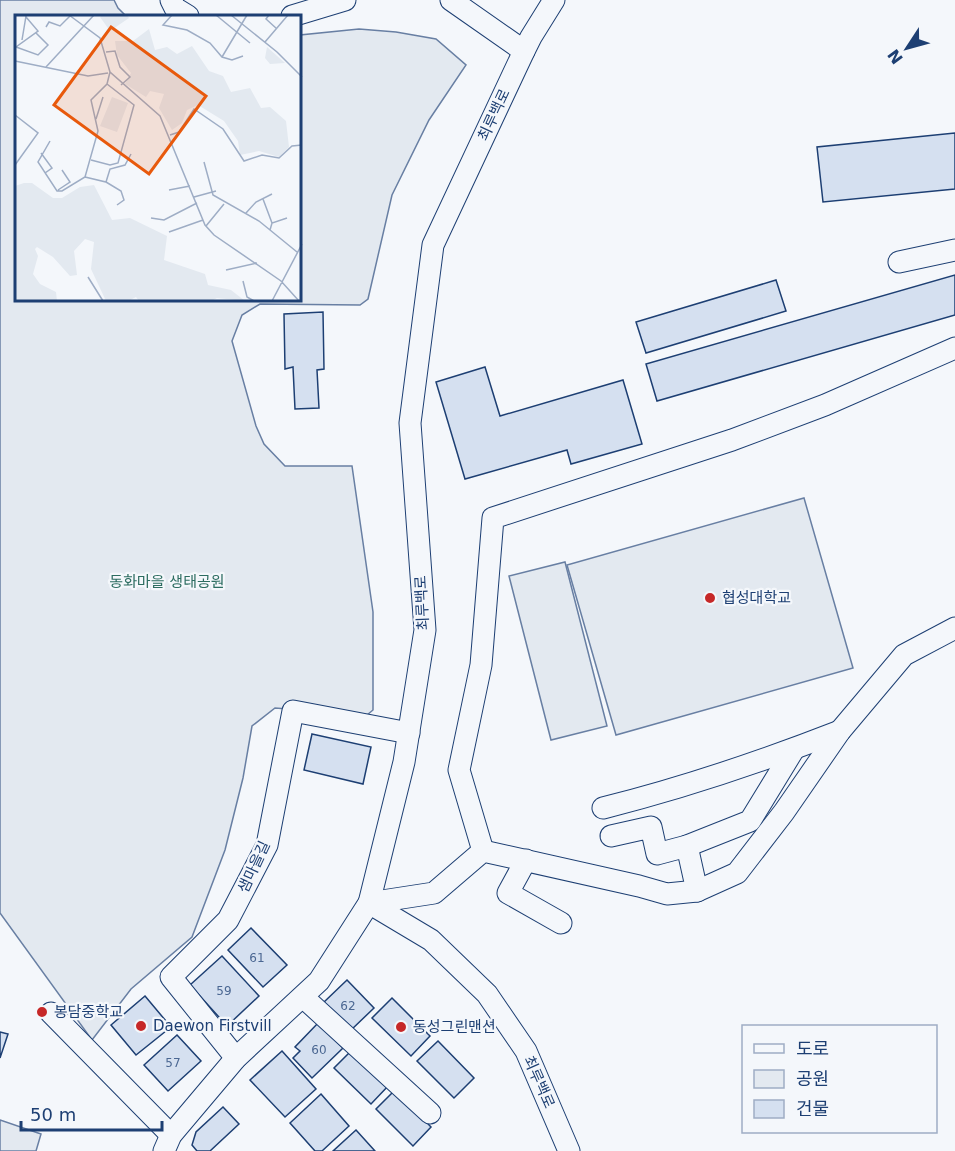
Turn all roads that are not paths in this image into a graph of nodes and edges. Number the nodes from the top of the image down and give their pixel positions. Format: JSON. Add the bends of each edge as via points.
{"nodes":[{"id":1,"x":171,"y":0,"type":"edge"},
{"id":2,"x":345,"y":0,"type":"edge"},
{"id":3,"x":451,"y":0,"type":"edge"},
{"id":4,"x":554,"y":0,"type":"edge"},
{"id":5,"x":186,"y":15,"type":"edge"},
{"id":6,"x":295,"y":15,"type":"edge"},
{"id":7,"x":524,"y":51,"type":"junction"},
{"id":8,"x":955,"y":250,"type":"edge"},
{"id":9,"x":899,"y":261,"type":"dead end"},
{"id":10,"x":955,"y":348,"type":"edge"},
{"id":11,"x":955,"y":628,"type":"edge"},
{"id":12,"x":840,"y":731,"type":"junction"},
{"id":13,"x":409,"y":733,"type":"junction"},
{"id":14,"x":794,"y":749,"type":"junction"},
{"id":15,"x":644,"y":798,"type":"junction"},
{"id":16,"x":603,"y":808,"type":"dead end"},
{"id":17,"x":651,"y":827,"type":"junction"},
{"id":18,"x":611,"y":836,"type":"dead end"},
{"id":19,"x":687,"y":846,"type":"junction"},
{"id":20,"x":483,"y":851,"type":"junction"},
{"id":21,"x":526,"y":860,"type":"junction"},
{"id":22,"x":697,"y":891,"type":"junction"},
{"id":23,"x":369,"y":903,"type":"junction"},
{"id":24,"x":561,"y":923,"type":"dead end"},
{"id":25,"x":303,"y":997,"type":"junction"},
{"id":26,"x":51,"y":1013,"type":"dead end"},
{"id":27,"x":236,"y":1058,"type":"junction"},
{"id":28,"x":430,"y":1113,"type":"dead end"},
{"id":29,"x":168,"y":1143,"type":"edge"},
{"id":30,"x":569,"y":1151,"type":"edge"}],
"edges":[{"from":1,"to":5,"type":"street"},
{"from":2,"to":6,"type":"street"},
{"from":3,"to":7,"type":"street"},
{"from":4,"to":7,"type":"street","name":"최루백로"},
{"from":7,"to":13,"type":"street","name":"최루백로","via":[[433,245],[410,423],[425,630]]},
{"from":8,"to":9,"type":"street"},
{"from":10,"to":20,"type":"street","via":[[825,405],[732,440],[493,518],[481,664],[459,770]]},
{"from":11,"to":12,"type":"street","via":[[904,656]]},
{"from":12,"to":14,"type":"street"},
{"from":12,"to":22,"type":"street","via":[[737,873]]},
{"from":13,"to":23,"type":"street","name":"최루백로"},
{"from":13,"to":27,"type":"street","name":"샘마을길","via":[[293,711],[267,845],[228,920],[171,977]]},
{"from":14,"to":15,"type":"street"},
{"from":14,"to":19,"type":"street","via":[[750,820]]},
{"from":15,"to":16,"type":"street"},
{"from":15,"to":17,"type":"street"},
{"from":17,"to":18,"type":"street"},
{"from":17,"to":19,"type":"street","via":[[657,854]]},
{"from":19,"to":22,"type":"street"},
{"from":20,"to":21,"type":"street"},
{"from":20,"to":23,"type":"street","via":[[434,893]]},
{"from":21,"to":22,"type":"street","via":[[667,894]]},
{"from":21,"to":24,"type":"street","via":[[508,893]]},
{"from":23,"to":25,"type":"street","via":[[319,981]]},
{"from":23,"to":30,"type":"street","name":"최루백로","via":[[431,940],[487,994],[526,1051]]},
{"from":25,"to":27,"type":"street"},
{"from":25,"to":28,"type":"street"},
{"from":26,"to":29,"type":"street"},
{"from":27,"to":29,"type":"street"}]}
